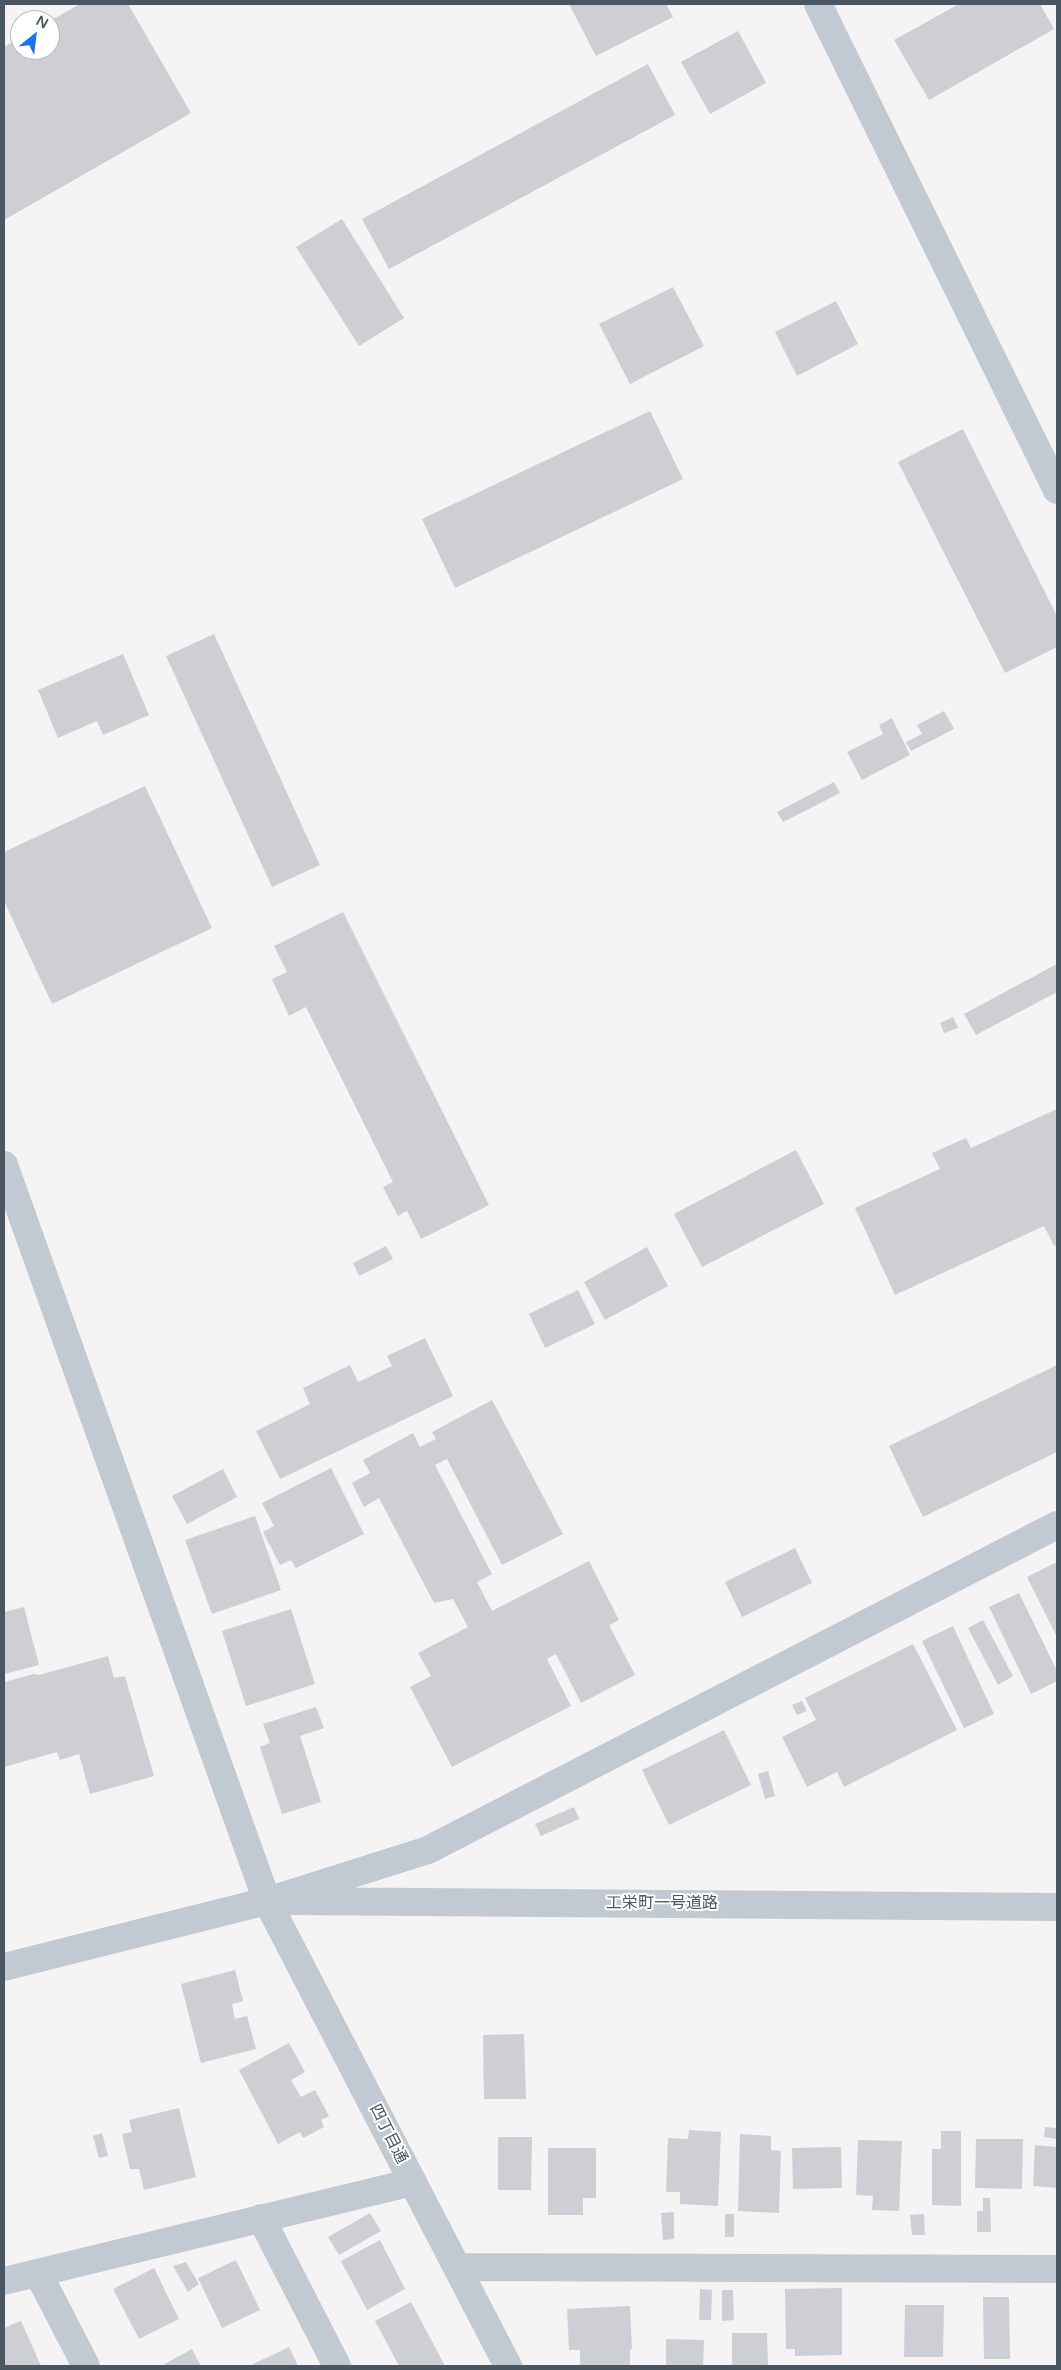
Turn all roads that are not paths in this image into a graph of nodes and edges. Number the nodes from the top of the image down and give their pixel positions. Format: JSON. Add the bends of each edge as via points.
{"nodes":[{"id":1,"x":818,"y":4,"type":"edge"},
{"id":2,"x":1057,"y":490,"type":"edge"},
{"id":3,"x":4,"y":1165,"type":"edge"},
{"id":4,"x":1057,"y":1525,"type":"edge"},
{"id":5,"x":267,"y":1901,"type":"junction"},
{"id":6,"x":1057,"y":1907,"type":"edge"},
{"id":7,"x":4,"y":1968,"type":"edge"},
{"id":8,"x":412,"y":2182,"type":"junction"},
{"id":9,"x":261,"y":2218,"type":"junction"},
{"id":10,"x":457,"y":2267,"type":"junction"},
{"id":11,"x":1057,"y":2268,"type":"edge"},
{"id":12,"x":38,"y":2273,"type":"junction"},
{"id":13,"x":4,"y":2281,"type":"edge"},
{"id":14,"x":86,"y":2366,"type":"edge"},
{"id":15,"x":337,"y":2366,"type":"edge"},
{"id":16,"x":508,"y":2366,"type":"edge"}],
"edges":[{"from":1,"to":2,"type":"street"},
{"from":3,"to":5,"type":"street","name":"四丁目通"},
{"from":4,"to":5,"type":"street","via":[[428,1850]]},
{"from":5,"to":6,"type":"street","name":"工栄町一号道路"},
{"from":5,"to":7,"type":"street"},
{"from":5,"to":8,"type":"street","name":"四丁目通"},
{"from":8,"to":9,"type":"street"},
{"from":8,"to":10,"type":"street","name":"四丁目通"},
{"from":9,"to":12,"type":"street"},
{"from":9,"to":15,"type":"street"},
{"from":10,"to":11,"type":"street"},
{"from":10,"to":16,"type":"street","name":"四丁目通"},
{"from":12,"to":13,"type":"street"},
{"from":12,"to":14,"type":"street"}]}
